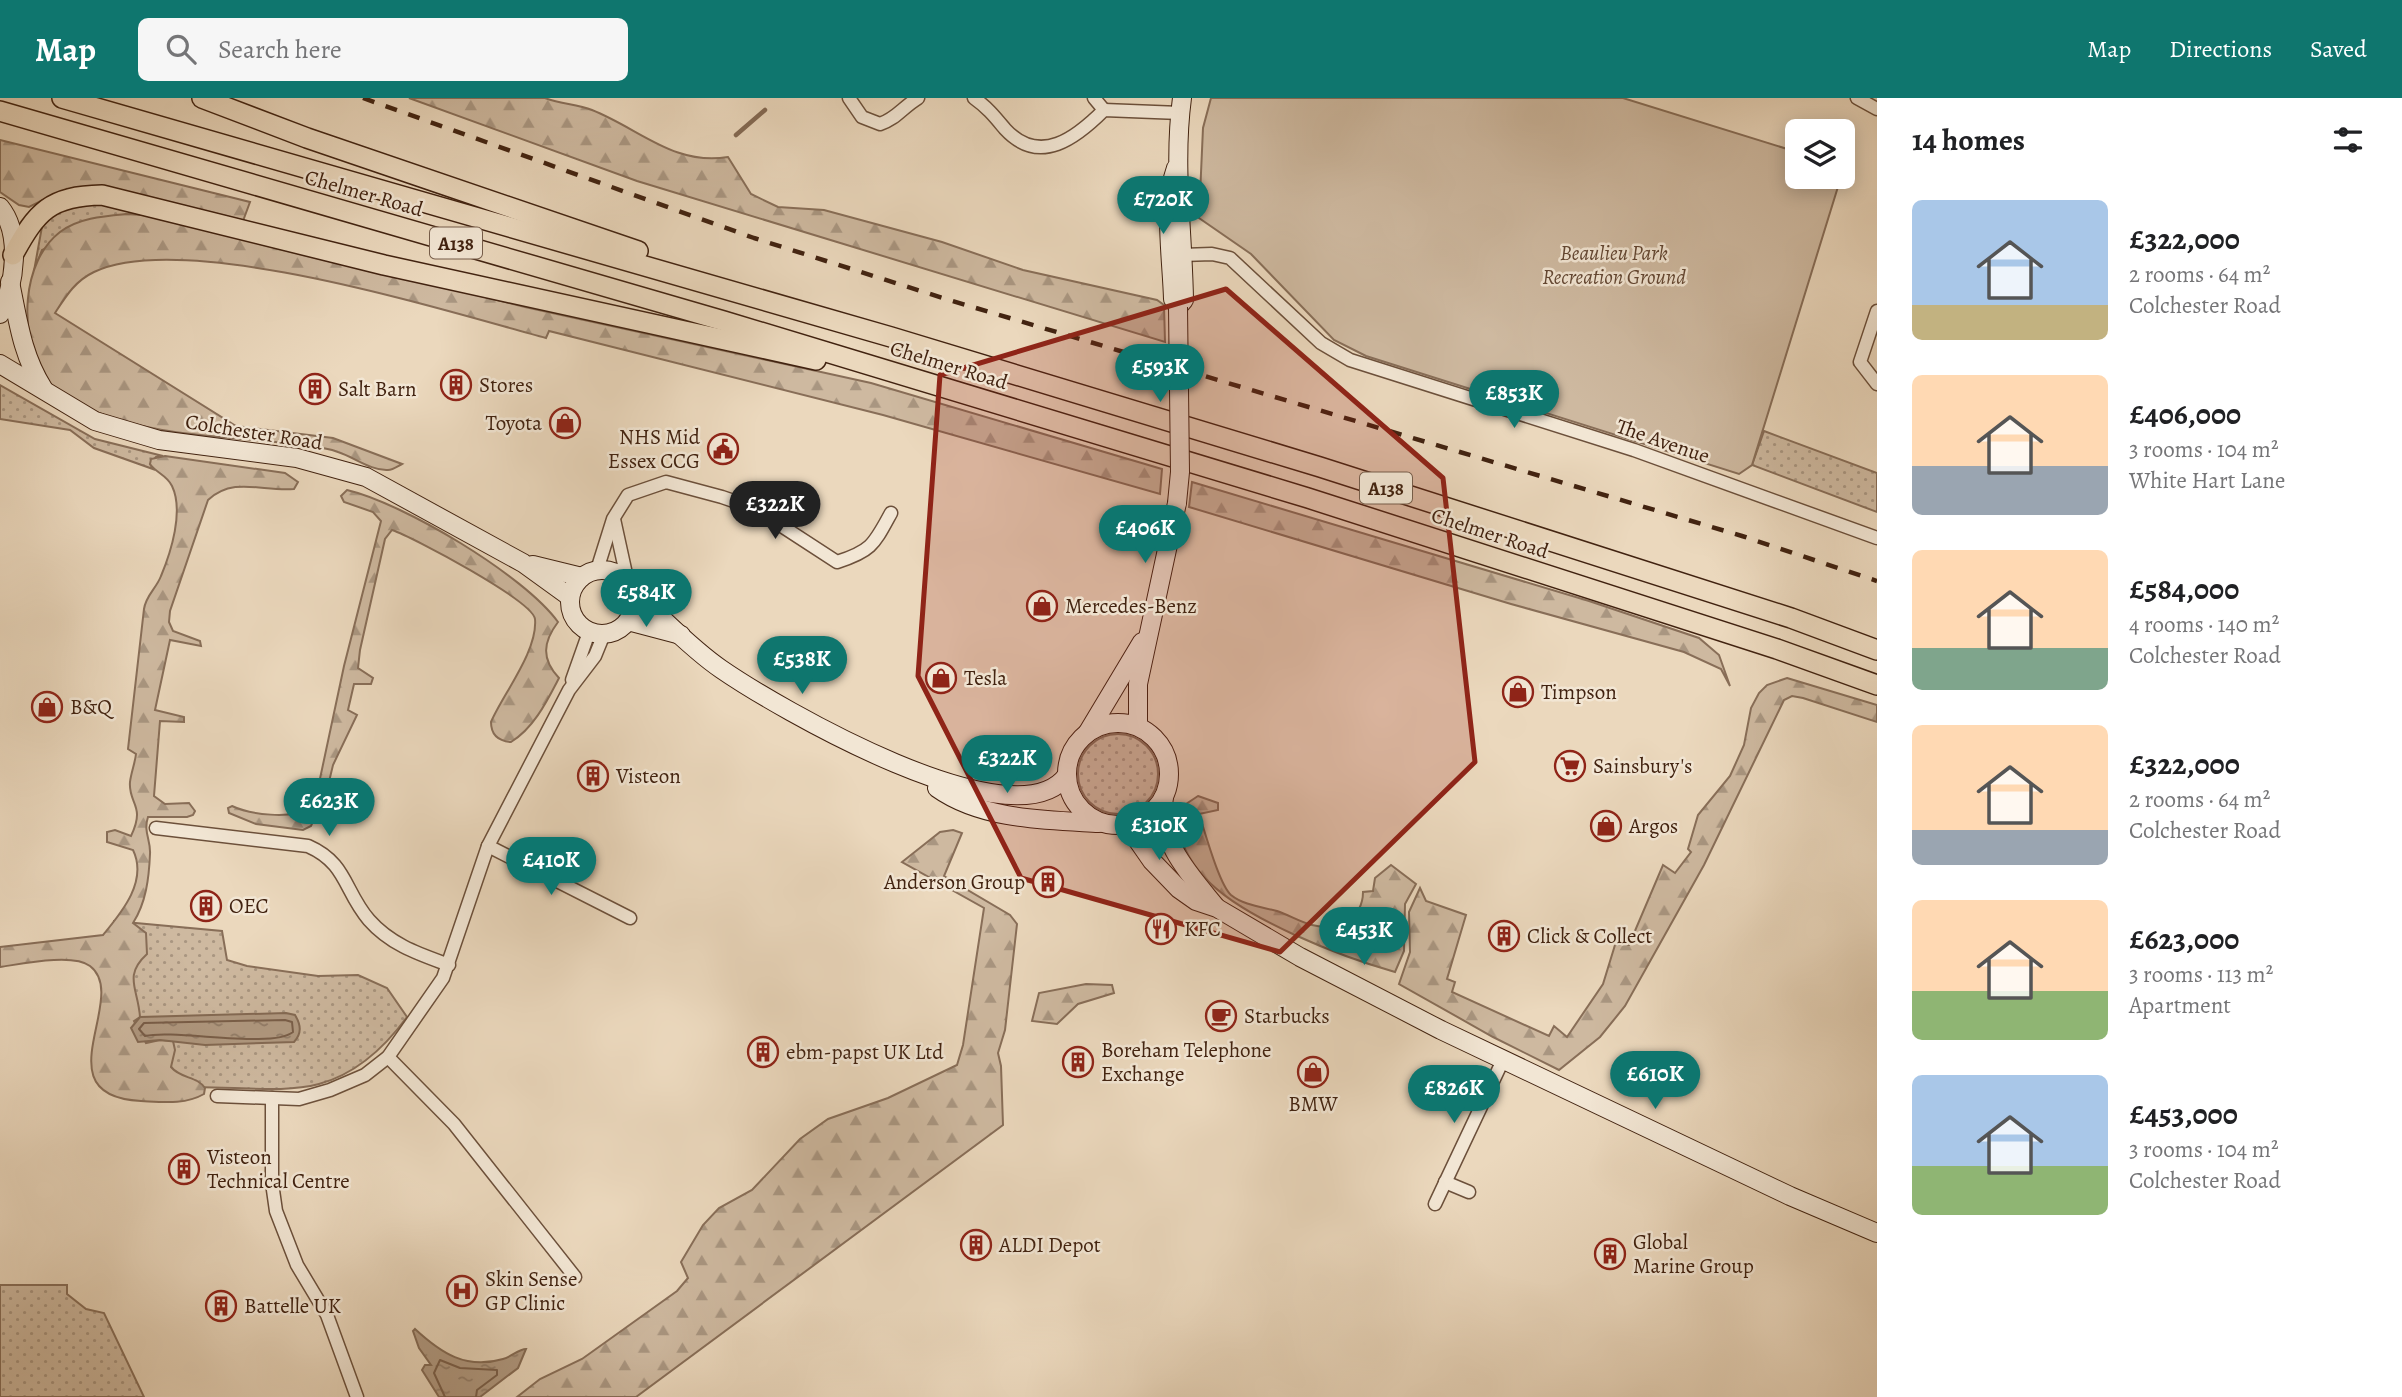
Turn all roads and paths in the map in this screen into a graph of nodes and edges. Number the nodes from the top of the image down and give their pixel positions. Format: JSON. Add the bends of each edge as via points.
{"nodes":[{"id":1,"x":62,"y":98,"type":"edge"},
{"id":2,"x":202,"y":98,"type":"edge"},
{"id":3,"x":849,"y":98,"type":"edge"},
{"id":4,"x":918,"y":98,"type":"edge"},
{"id":5,"x":974,"y":98,"type":"edge"},
{"id":6,"x":1094,"y":98,"type":"edge"},
{"id":7,"x":1857,"y":98,"type":"edge"},
{"id":8,"x":1181,"y":106,"type":"edge"},
{"id":9,"x":1877,"y":109,"type":"edge"},
{"id":10,"x":1104,"y":110,"type":"junction"},
{"id":11,"x":0,"y":111,"type":"edge"},
{"id":12,"x":1176,"y":168,"type":"junction"},
{"id":13,"x":0,"y":206,"type":"edge"},
{"id":14,"x":1182,"y":255,"type":"junction"},
{"id":15,"x":13,"y":256,"type":"junction"},
{"id":16,"x":10,"y":282,"type":"junction"},
{"id":17,"x":1178,"y":307,"type":"junction"},
{"id":18,"x":1877,"y":311,"type":"edge"},
{"id":19,"x":0,"y":314,"type":"edge"},
{"id":20,"x":891,"y":337,"type":"junction"},
{"id":21,"x":0,"y":364,"type":"edge"},
{"id":22,"x":910,"y":377,"type":"junction"},
{"id":23,"x":1877,"y":384,"type":"edge"},
{"id":24,"x":48,"y":395,"type":"junction"},
{"id":25,"x":891,"y":513,"type":"dead end"},
{"id":26,"x":614,"y":519,"type":"junction"},
{"id":27,"x":1877,"y":538,"type":"edge"},
{"id":28,"x":523,"y":563,"type":"junction"},
{"id":29,"x":589,"y":573,"type":"junction"},
{"id":30,"x":631,"y":587,"type":"junction"},
{"id":31,"x":570,"y":597,"type":"junction"},
{"id":32,"x":628,"y":621,"type":"junction"},
{"id":33,"x":596,"y":633,"type":"junction"},
{"id":34,"x":1148,"y":634,"type":"junction"},
{"id":35,"x":684,"y":636,"type":"junction"},
{"id":36,"x":1877,"y":650,"type":"edge"},
{"id":37,"x":1877,"y":685,"type":"edge"},
{"id":38,"x":1138,"y":726,"type":"junction"},
{"id":39,"x":1088,"y":732,"type":"junction"},
{"id":40,"x":910,"y":769,"type":"junction"},
{"id":41,"x":1067,"y":775,"type":"junction"},
{"id":42,"x":1164,"y":797,"type":"junction"},
{"id":43,"x":1102,"y":823,"type":"junction"},
{"id":44,"x":1127,"y":825,"type":"junction"},
{"id":45,"x":156,"y":828,"type":"dead end"},
{"id":46,"x":488,"y":846,"type":"junction"},
{"id":47,"x":1216,"y":908,"type":"junction"},
{"id":48,"x":630,"y":918,"type":"dead end"},
{"id":49,"x":449,"y":965,"type":"junction"},
{"id":50,"x":388,"y":1058,"type":"junction"},
{"id":51,"x":1503,"y":1060,"type":"junction"},
{"id":52,"x":217,"y":1096,"type":"dead end"},
{"id":53,"x":272,"y":1098,"type":"junction"},
{"id":54,"x":1445,"y":1182,"type":"junction"},
{"id":55,"x":1469,"y":1192,"type":"dead end"},
{"id":56,"x":1435,"y":1204,"type":"dead end"},
{"id":57,"x":1877,"y":1233,"type":"edge"},
{"id":58,"x":575,"y":1277,"type":"dead end"},
{"id":59,"x":357,"y":1397,"type":"edge"}],
"edges":[{"from":1,"to":20,"type":"main road","name":"Chelmer Road","number":"A138"},
{"from":2,"to":20,"type":"main road","via":[[320,143]]},
{"from":3,"to":4,"type":"street","via":[[862,117],[880,124],[894,119]]},
{"from":5,"to":10,"type":"street","via":[[993,111],[1006,130],[1026,144],[1041,146],[1073,139]]},
{"from":6,"to":10,"type":"street"},
{"from":7,"to":9,"type":"street"},
{"from":8,"to":10,"type":"street"},
{"from":8,"to":12,"type":"main road"},
{"from":11,"to":22,"type":"main road","name":"Chelmer Road","number":"A138"},
{"from":12,"to":14,"type":"main road"},
{"from":12,"to":17,"type":"main road","via":[[1171,181],[1171,240]]},
{"from":13,"to":15,"type":"main road","via":[[11,234]]},
{"from":14,"to":17,"type":"main road","via":[[1184,300]]},
{"from":14,"to":27,"type":"street","name":"The Avenue","via":[[1230,258],[1321,343],[1350,360],[1634,450]]},
{"from":15,"to":16,"type":"main road"},
{"from":15,"to":22,"type":"main road","number":"A138","via":[[29,226],[53,203],[102,195],[471,285],[771,352]]},
{"from":16,"to":19,"type":"main road"},
{"from":16,"to":24,"type":"main road","name":"Colchester Road","via":[[22,345]]},
{"from":17,"to":34,"type":"main road","bridge":true,"via":[[1180,472]]},
{"from":18,"to":23,"type":"street","via":[[1860,362]]},
{"from":20,"to":36,"type":"main road","name":"Chelmer Road","number":"A138","via":[[1320,467],[1791,618]]},
{"from":21,"to":24,"type":"main road","name":"Colchester Road"},
{"from":22,"to":37,"type":"main road","name":"Chelmer Road","number":"A138","via":[[1321,502]]},
{"from":24,"to":28,"type":"main road","name":"Colchester Road","via":[[95,421],[159,440],[297,458],[366,477]]},
{"from":25,"to":26,"type":"street","via":[[874,545],[837,562],[754,508],[666,482],[628,495]]},
{"from":26,"to":29,"type":"street"},
{"from":26,"to":30,"type":"street"},
{"from":28,"to":29,"type":"main road","name":"Colchester Road"},
{"from":28,"to":31,"type":"main road","name":"Colchester Road"},
{"from":29,"to":30,"type":"main road","via":[[615,573]]},
{"from":29,"to":31,"type":"main road"},
{"from":30,"to":32,"type":"main road","via":[[635,603]]},
{"from":30,"to":35,"type":"main road"},
{"from":31,"to":33,"type":"main road","via":[[576,621]]},
{"from":32,"to":33,"type":"main road","via":[[620,629]]},
{"from":32,"to":35,"type":"main road"},
{"from":33,"to":46,"type":"street"},
{"from":34,"to":38,"type":"main road","via":[[1138,684]]},
{"from":34,"to":39,"type":"main road"},
{"from":35,"to":40,"type":"main road","via":[[719,668],[806,721]]},
{"from":38,"to":39,"type":"main road","via":[[1111,723]]},
{"from":38,"to":42,"type":"main road","via":[[1156,738],[1165,753],[1170,772]]},
{"from":39,"to":41,"type":"main road","via":[[1073,750]]},
{"from":40,"to":41,"type":"main road","via":[[981,793],[1020,797],[1055,788]]},
{"from":40,"to":43,"type":"main road","via":[[943,793],[992,811],[1037,821]]},
{"from":41,"to":43,"type":"main road","via":[[1077,806]]},
{"from":42,"to":44,"type":"main road","via":[[1150,815]]},
{"from":42,"to":47,"type":"main road","via":[[1162,822],[1171,845]]},
{"from":43,"to":44,"type":"main road"},
{"from":44,"to":47,"type":"main road","via":[[1179,889]]},
{"from":45,"to":49,"type":"street","via":[[281,842],[319,851],[335,863],[367,918],[382,933],[415,953]]},
{"from":46,"to":48,"type":"street"},
{"from":46,"to":49,"type":"street"},
{"from":47,"to":51,"type":"main road","via":[[1300,957]]},
{"from":49,"to":50,"type":"street"},
{"from":50,"to":53,"type":"street","via":[[365,1075],[330,1090],[299,1098]]},
{"from":50,"to":58,"type":"street","via":[[454,1124]]},
{"from":51,"to":54,"type":"street"},
{"from":51,"to":57,"type":"main road"},
{"from":52,"to":53,"type":"street"},
{"from":53,"to":59,"type":"street","via":[[276,1211],[297,1265],[327,1315]]},
{"from":54,"to":55,"type":"street"},
{"from":54,"to":56,"type":"street"}]}
